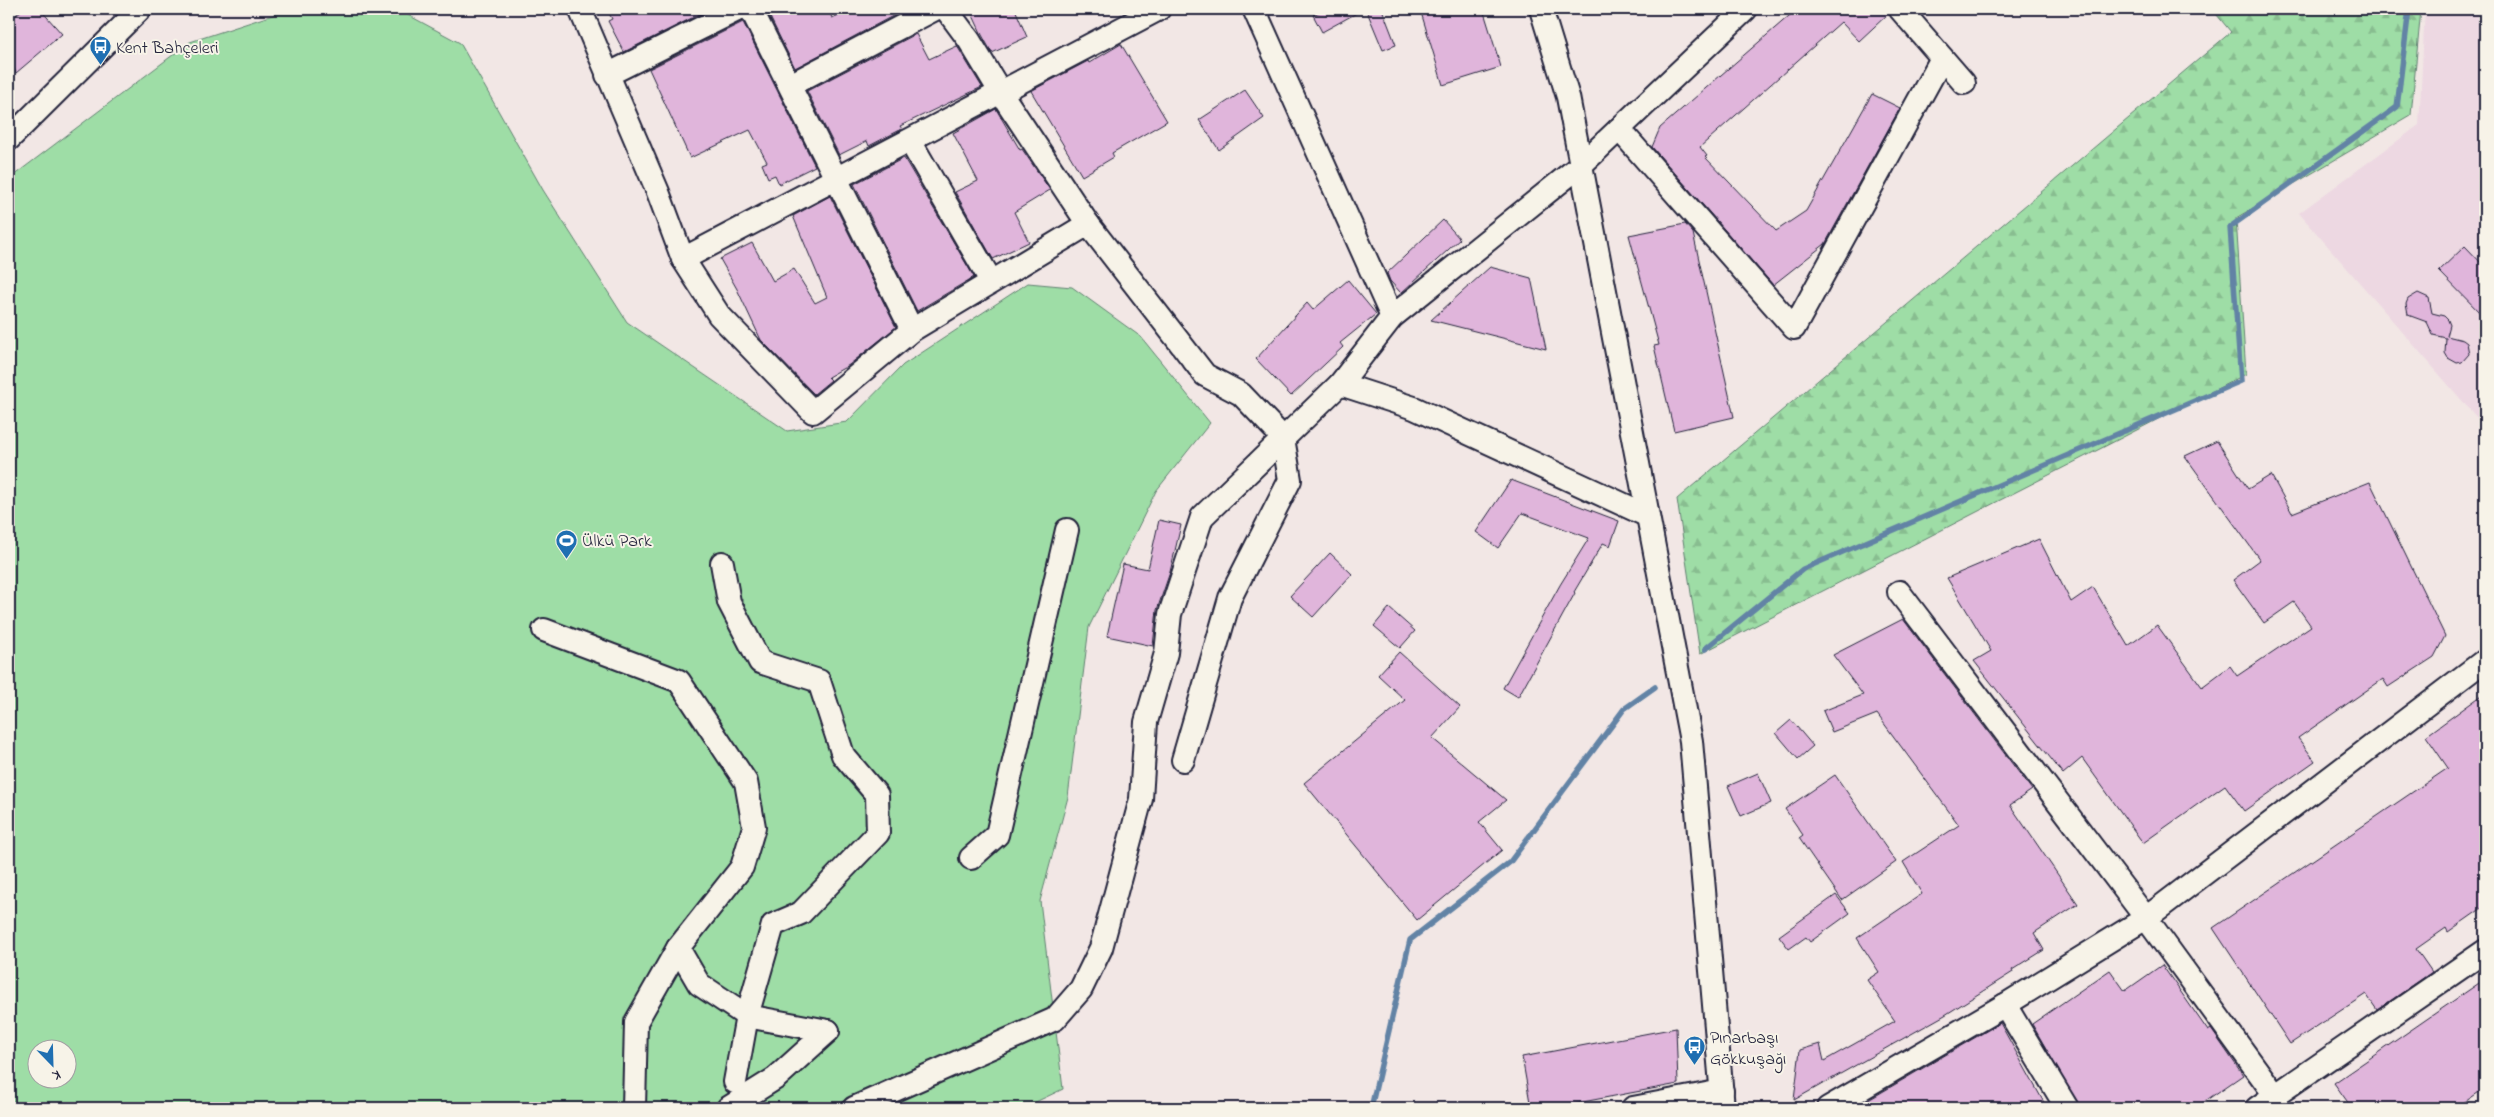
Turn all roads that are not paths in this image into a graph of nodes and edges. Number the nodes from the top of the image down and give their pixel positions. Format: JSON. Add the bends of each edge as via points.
{"nodes":[{"id":1,"x":140,"y":9,"type":"edge"},
{"id":2,"x":580,"y":9,"type":"edge"},
{"id":3,"x":739,"y":9,"type":"edge"},
{"id":4,"x":751,"y":9,"type":"edge"},
{"id":5,"x":935,"y":9,"type":"edge"},
{"id":6,"x":946,"y":9,"type":"edge"},
{"id":7,"x":1159,"y":9,"type":"edge"},
{"id":8,"x":1254,"y":9,"type":"edge"},
{"id":9,"x":1542,"y":9,"type":"edge"},
{"id":10,"x":1746,"y":9,"type":"edge"},
{"id":11,"x":1900,"y":9,"type":"edge"},
{"id":12,"x":1942,"y":58,"type":"junction"},
{"id":13,"x":607,"y":75,"type":"junction"},
{"id":14,"x":1964,"y":83,"type":"dead end"},
{"id":15,"x":790,"y":85,"type":"junction"},
{"id":16,"x":1001,"y":93,"type":"junction"},
{"id":17,"x":1619,"y":129,"type":"junction"},
{"id":18,"x":10,"y":133,"type":"edge"},
{"id":19,"x":910,"y":141,"type":"junction"},
{"id":20,"x":1581,"y":165,"type":"junction"},
{"id":21,"x":836,"y":179,"type":"junction"},
{"id":22,"x":1088,"y":224,"type":"junction"},
{"id":23,"x":683,"y":259,"type":"junction"},
{"id":24,"x":991,"y":281,"type":"junction"},
{"id":25,"x":1392,"y":317,"type":"junction"},
{"id":26,"x":912,"y":330,"type":"junction"},
{"id":27,"x":1340,"y":384,"type":"junction"},
{"id":28,"x":1284,"y":438,"type":"junction"},
{"id":29,"x":1646,"y":515,"type":"junction"},
{"id":30,"x":1067,"y":530,"type":"dead end"},
{"id":31,"x":722,"y":563,"type":"dead end"},
{"id":32,"x":1899,"y":592,"type":"dead end"},
{"id":33,"x":544,"y":630,"type":"dead end"},
{"id":34,"x":2485,"y":660,"type":"edge"},
{"id":35,"x":1183,"y":760,"type":"dead end"},
{"id":36,"x":971,"y":858,"type":"dead end"},
{"id":37,"x":2146,"y":918,"type":"junction"},
{"id":38,"x":678,"y":948,"type":"junction"},
{"id":39,"x":2485,"y":951,"type":"edge"},
{"id":40,"x":2005,"y":1005,"type":"junction"},
{"id":41,"x":747,"y":1016,"type":"junction"},
{"id":42,"x":735,"y":1082,"type":"dead end"},
{"id":43,"x":2275,"y":1095,"type":"junction"},
{"id":44,"x":1722,"y":1100,"type":"edge"},
{"id":45,"x":1838,"y":1106,"type":"edge"},
{"id":46,"x":634,"y":1108,"type":"edge"},
{"id":47,"x":728,"y":1108,"type":"edge"},
{"id":48,"x":854,"y":1108,"type":"edge"},
{"id":49,"x":1633,"y":1108,"type":"edge"},
{"id":50,"x":2067,"y":1108,"type":"edge"},
{"id":51,"x":2257,"y":1108,"type":"edge"}],
"edges":[{"from":1,"to":18,"type":"street"},
{"from":2,"to":13,"type":"street"},
{"from":3,"to":13,"type":"street"},
{"from":4,"to":15,"type":"street"},
{"from":5,"to":15,"type":"street"},
{"from":6,"to":16,"type":"street"},
{"from":7,"to":16,"type":"street"},
{"from":8,"to":25,"type":"street"},
{"from":9,"to":20,"type":"street","via":[[1568,97]]},
{"from":10,"to":17,"type":"street"},
{"from":11,"to":12,"type":"street"},
{"from":12,"to":14,"type":"street"},
{"from":12,"to":17,"type":"street","via":[[1794,328]]},
{"from":13,"to":23,"type":"street"},
{"from":15,"to":21,"type":"street"},
{"from":16,"to":19,"type":"street"},
{"from":16,"to":22,"type":"street"},
{"from":17,"to":20,"type":"street"},
{"from":19,"to":21,"type":"street"},
{"from":19,"to":24,"type":"street"},
{"from":20,"to":25,"type":"street"},
{"from":20,"to":29,"type":"street"},
{"from":21,"to":23,"type":"street"},
{"from":21,"to":26,"type":"street"},
{"from":22,"to":24,"type":"street"},
{"from":22,"to":28,"type":"street","via":[[1205,375],[1241,394]]},
{"from":23,"to":26,"type":"street","via":[[719,315],[813,412]]},
{"from":24,"to":26,"type":"street"},
{"from":25,"to":27,"type":"street"},
{"from":27,"to":28,"type":"street"},
{"from":27,"to":29,"type":"street","via":[[1414,408]]},
{"from":28,"to":35,"type":"street","via":[[1290,480],[1230,598]]},
{"from":28,"to":48,"type":"street","via":[[1202,517],[1170,614],[1166,653],[1146,722],[1141,799],[1101,948],[1081,989],[1054,1019]]},
{"from":29,"to":44,"type":"street","via":[[1691,741]]},
{"from":30,"to":36,"type":"street","via":[[997,835]]},
{"from":31,"to":41,"type":"street","via":[[729,602],[760,662],[819,681],[843,755],[877,795],[878,833],[801,913],[773,925]]},
{"from":32,"to":37,"type":"street"},
{"from":33,"to":38,"type":"street","via":[[679,681],[746,782],[754,827],[742,867]]},
{"from":34,"to":37,"type":"street"},
{"from":37,"to":40,"type":"street"},
{"from":37,"to":43,"type":"street"},
{"from":38,"to":41,"type":"street","via":[[699,984]]},
{"from":38,"to":46,"type":"street","via":[[636,1022]]},
{"from":39,"to":43,"type":"street"},
{"from":40,"to":45,"type":"street"},
{"from":40,"to":50,"type":"street"},
{"from":41,"to":42,"type":"street"},
{"from":41,"to":47,"type":"street","via":[[828,1031],[776,1078]]},
{"from":43,"to":51,"type":"street"},
{"from":44,"to":49,"type":"street"}]}
